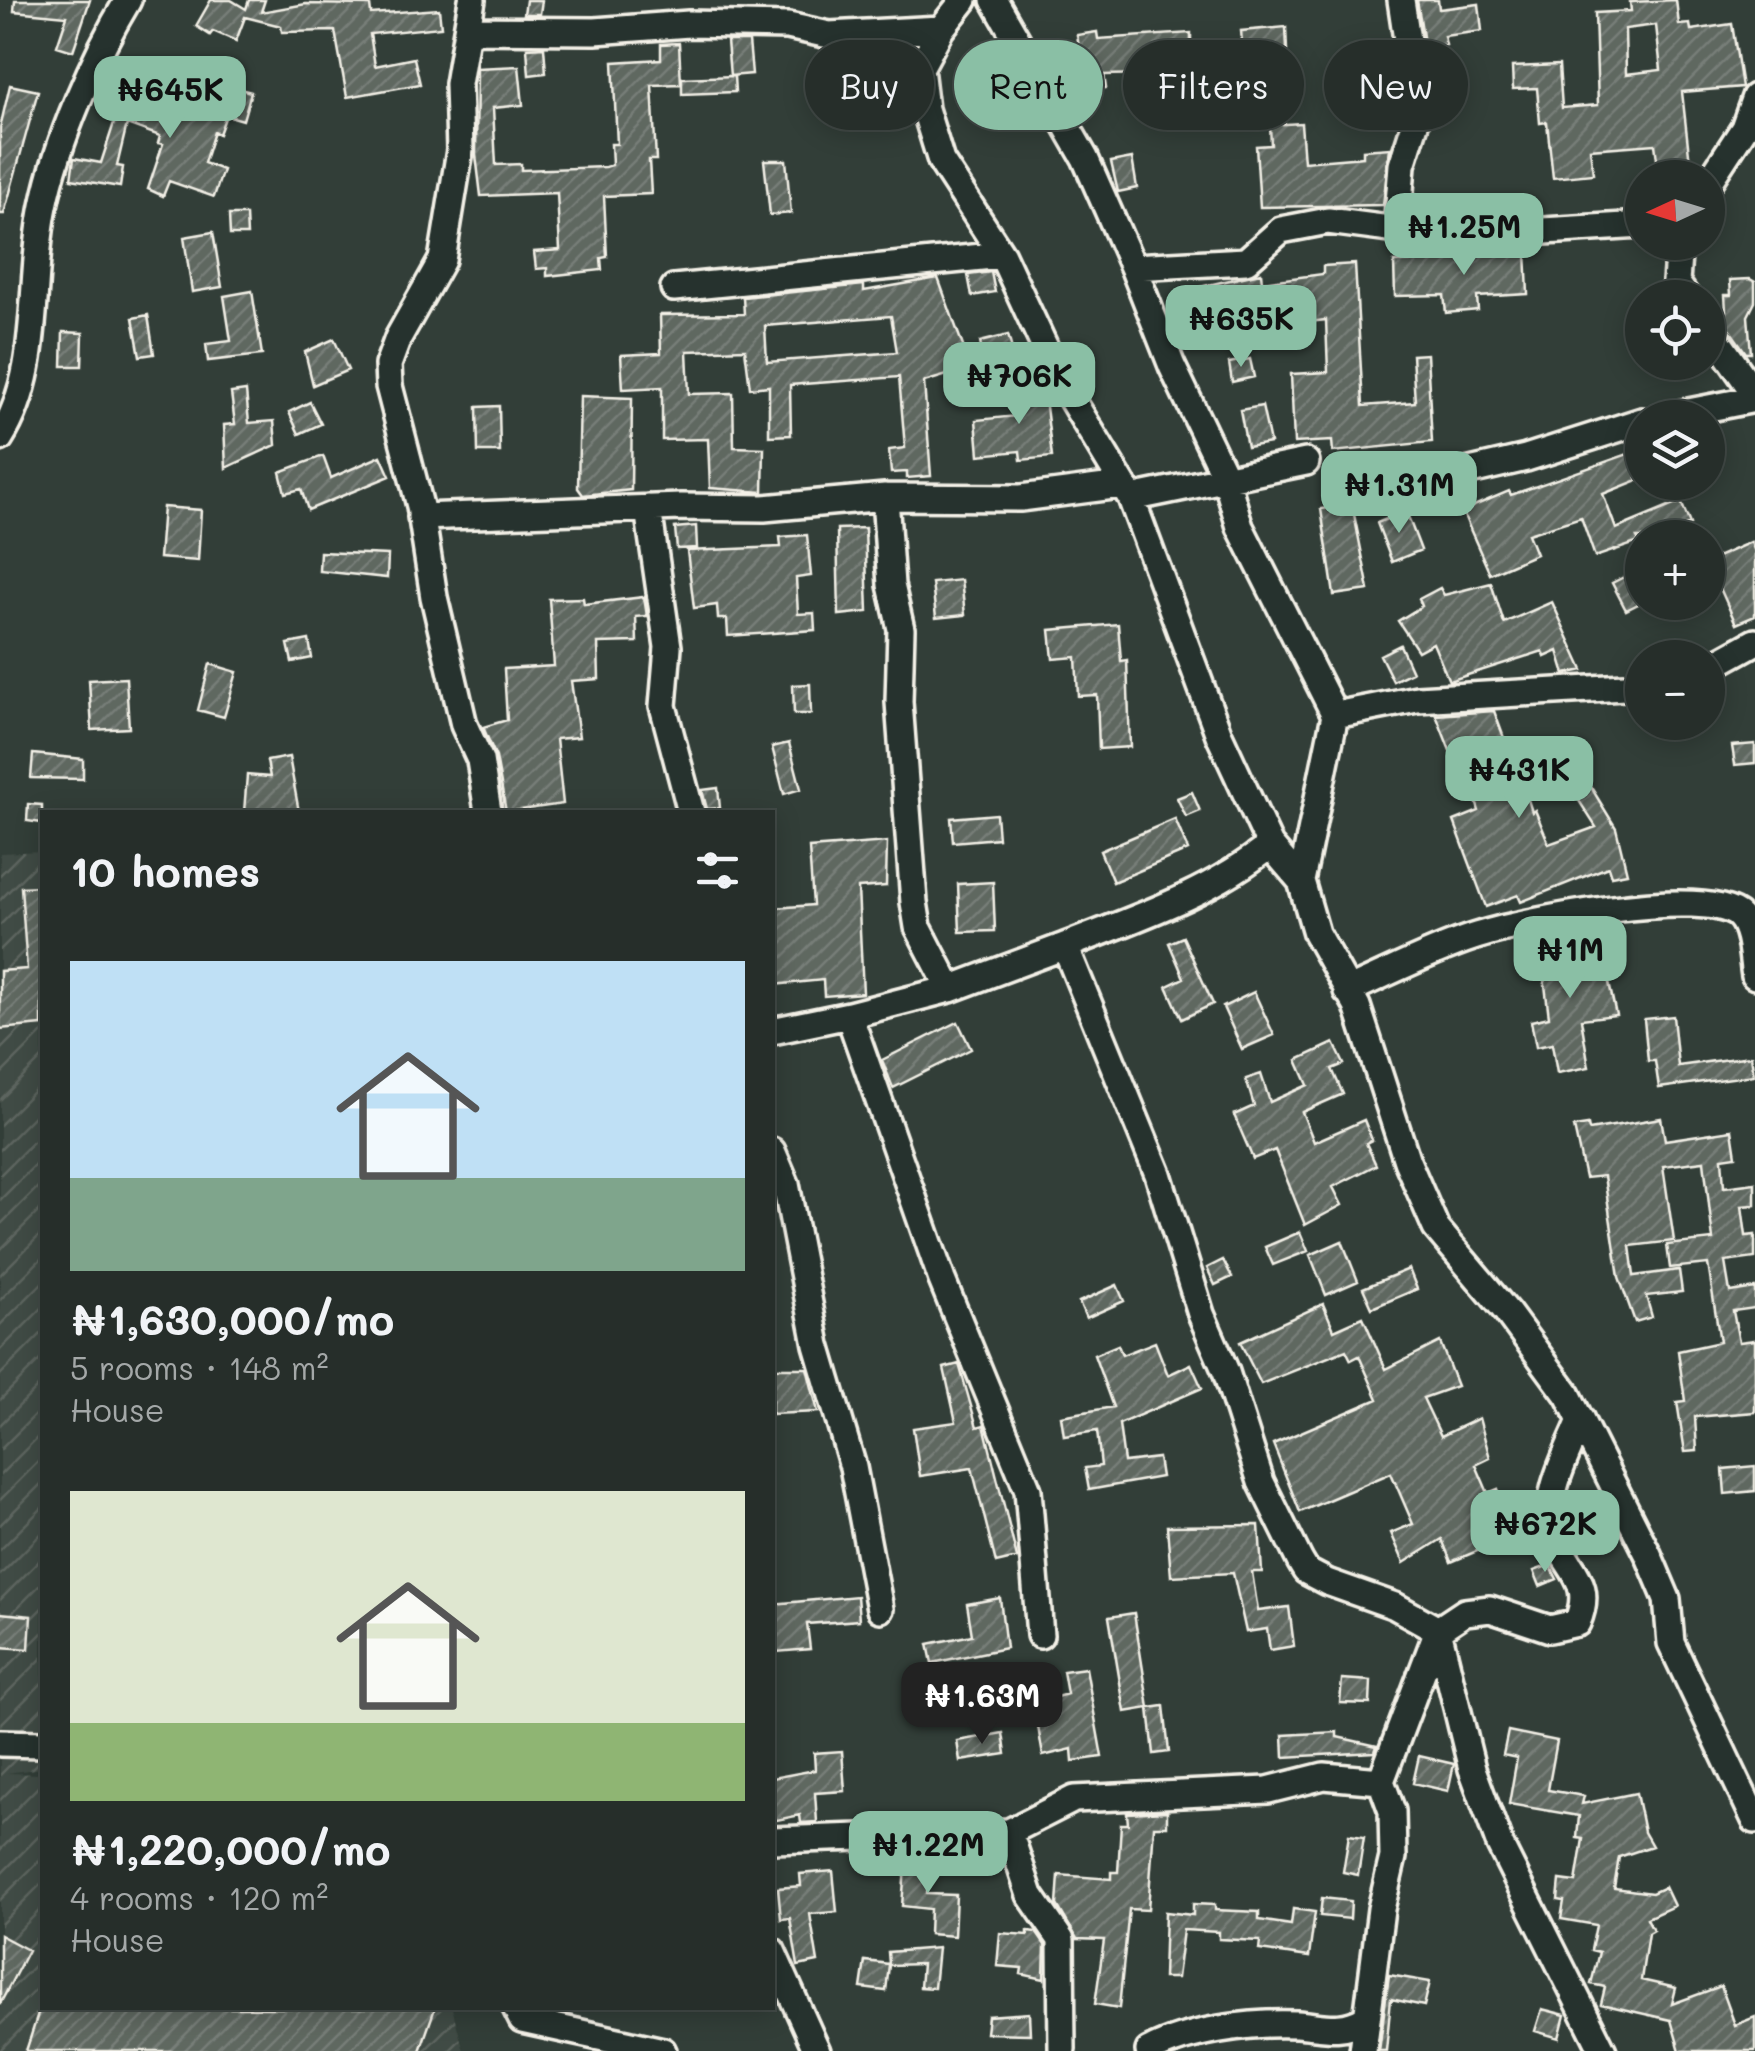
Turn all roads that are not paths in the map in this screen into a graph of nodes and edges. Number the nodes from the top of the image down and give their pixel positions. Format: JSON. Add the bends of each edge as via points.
{"nodes":[{"id":1,"x":128,"y":0,"type":"edge"},
{"id":2,"x":472,"y":0,"type":"edge"},
{"id":3,"x":964,"y":0,"type":"edge"},
{"id":4,"x":994,"y":0,"type":"edge"},
{"id":5,"x":1401,"y":0,"type":"edge"},
{"id":6,"x":941,"y":29,"type":"junction"},
{"id":7,"x":467,"y":30,"type":"junction"},
{"id":8,"x":1755,"y":98,"type":"edge"},
{"id":9,"x":1723,"y":160,"type":"edge"},
{"id":10,"x":1625,"y":226,"type":"edge"},
{"id":11,"x":1397,"y":230,"type":"junction"},
{"id":12,"x":1002,"y":255,"type":"junction"},
{"id":13,"x":1133,"y":267,"type":"junction"},
{"id":14,"x":674,"y":288,"type":"dead end"},
{"id":15,"x":1725,"y":352,"type":"edge"},
{"id":16,"x":1755,"y":396,"type":"edge"},
{"id":17,"x":1725,"y":403,"type":"edge"},
{"id":18,"x":1625,"y":426,"type":"edge"},
{"id":19,"x":0,"y":438,"type":"edge"},
{"id":20,"x":1306,"y":462,"type":"dead end"},
{"id":21,"x":1226,"y":480,"type":"junction"},
{"id":22,"x":1374,"y":480,"type":"dead end"},
{"id":23,"x":1126,"y":491,"type":"junction"},
{"id":24,"x":885,"y":497,"type":"junction"},
{"id":25,"x":648,"y":508,"type":"junction"},
{"id":26,"x":422,"y":517,"type":"junction"},
{"id":27,"x":1755,"y":642,"type":"edge"},
{"id":28,"x":1725,"y":659,"type":"edge"},
{"id":29,"x":1625,"y":687,"type":"edge"},
{"id":30,"x":1335,"y":715,"type":"junction"},
{"id":31,"x":488,"y":810,"type":"edge"},
{"id":32,"x":690,"y":810,"type":"edge"},
{"id":33,"x":1270,"y":845,"type":"junction"},
{"id":34,"x":1301,"y":881,"type":"junction"},
{"id":35,"x":1747,"y":911,"type":"edge"},
{"id":36,"x":1065,"y":946,"type":"junction"},
{"id":37,"x":1755,"y":976,"type":"edge"},
{"id":38,"x":950,"y":989,"type":"junction"},
{"id":39,"x":1347,"y":992,"type":"junction"},
{"id":40,"x":849,"y":1015,"type":"junction"},
{"id":41,"x":775,"y":1031,"type":"edge"},
{"id":42,"x":775,"y":1157,"type":"edge"},
{"id":43,"x":1581,"y":1420,"type":"junction"},
{"id":44,"x":880,"y":1610,"type":"dead end"},
{"id":45,"x":1438,"y":1630,"type":"junction"},
{"id":46,"x":1040,"y":1635,"type":"dead end"},
{"id":47,"x":0,"y":1743,"type":"edge"},
{"id":48,"x":40,"y":1744,"type":"edge"},
{"id":49,"x":1381,"y":1781,"type":"junction"},
{"id":50,"x":1755,"y":1820,"type":"edge"},
{"id":51,"x":1009,"y":1832,"type":"junction"},
{"id":52,"x":775,"y":1840,"type":"edge"},
{"id":53,"x":775,"y":1958,"type":"edge"},
{"id":54,"x":517,"y":2010,"type":"edge"},
{"id":55,"x":1365,"y":2019,"type":"junction"},
{"id":56,"x":1062,"y":2050,"type":"edge"},
{"id":57,"x":663,"y":2051,"type":"edge"},
{"id":58,"x":816,"y":2051,"type":"edge"},
{"id":59,"x":1149,"y":2051,"type":"edge"},
{"id":60,"x":1363,"y":2051,"type":"edge"},
{"id":61,"x":1603,"y":2051,"type":"edge"}],
"edges":[{"from":1,"to":19,"type":"street","via":[[44,205],[26,375],[17,411]]},
{"from":2,"to":7,"type":"street"},
{"from":3,"to":6,"type":"street"},
{"from":4,"to":13,"type":"street","via":[[1085,158]]},
{"from":5,"to":11,"type":"street","via":[[1416,100]]},
{"from":6,"to":7,"type":"street","via":[[829,35],[788,26],[709,24]]},
{"from":6,"to":12,"type":"street","via":[[920,68],[925,109],[941,161]]},
{"from":7,"to":26,"type":"street","via":[[458,84],[460,150],[442,260],[388,366]]},
{"from":8,"to":9,"type":"street"},
{"from":10,"to":11,"type":"street","via":[[1412,239]]},
{"from":11,"to":13,"type":"street","via":[[1328,221],[1280,230],[1246,261]]},
{"from":12,"to":14,"type":"street"},
{"from":12,"to":23,"type":"street","via":[[1060,380]]},
{"from":13,"to":21,"type":"street"},
{"from":15,"to":16,"type":"street"},
{"from":16,"to":17,"type":"street"},
{"from":18,"to":22,"type":"street","via":[[1431,480]]},
{"from":20,"to":21,"type":"street"},
{"from":21,"to":23,"type":"street"},
{"from":21,"to":30,"type":"street","via":[[1240,527]]},
{"from":23,"to":24,"type":"street"},
{"from":23,"to":33,"type":"street","via":[[1219,735]]},
{"from":24,"to":25,"type":"street","via":[[764,508]]},
{"from":24,"to":38,"type":"street","via":[[901,629],[898,702],[914,902],[918,927]]},
{"from":25,"to":26,"type":"street"},
{"from":25,"to":32,"type":"street","via":[[668,647],[664,706]]},
{"from":26,"to":31,"type":"street","via":[[431,584]]},
{"from":27,"to":28,"type":"street"},
{"from":29,"to":30,"type":"street","via":[[1417,698]]},
{"from":30,"to":34,"type":"street"},
{"from":33,"to":34,"type":"street"},
{"from":33,"to":36,"type":"street","via":[[1194,891]]},
{"from":34,"to":39,"type":"street","via":[[1316,933]]},
{"from":35,"to":37,"type":"street"},
{"from":35,"to":39,"type":"street","via":[[1680,903],[1520,923],[1471,937]]},
{"from":36,"to":38,"type":"street"},
{"from":36,"to":45,"type":"street","via":[[1158,1174],[1246,1442],[1291,1545],[1306,1571]]},
{"from":38,"to":40,"type":"street"},
{"from":39,"to":43,"type":"street","via":[[1436,1228],[1507,1312]]},
{"from":40,"to":41,"type":"street"},
{"from":40,"to":46,"type":"street","via":[[942,1280],[1028,1490]]},
{"from":42,"to":44,"type":"street","via":[[817,1345],[853,1467]]},
{"from":43,"to":45,"type":"street","via":[[1551,1504],[1553,1532],[1583,1587],[1585,1604],[1576,1623],[1550,1629],[1490,1608],[1465,1612]]},
{"from":43,"to":50,"type":"street","via":[[1648,1554],[1667,1599],[1671,1643]]},
{"from":45,"to":49,"type":"street"},
{"from":45,"to":61,"type":"street","via":[[1472,1769],[1500,1846]]},
{"from":47,"to":48,"type":"street"},
{"from":49,"to":51,"type":"street","via":[[1324,1776],[1268,1790],[1074,1799]]},
{"from":49,"to":55,"type":"street","via":[[1392,1810],[1394,1857]]},
{"from":51,"to":52,"type":"street"},
{"from":51,"to":56,"type":"street","via":[[1030,1895],[1061,1940]]},
{"from":53,"to":58,"type":"street"},
{"from":54,"to":57,"type":"street","via":[[522,2020]]},
{"from":55,"to":59,"type":"street","via":[[1346,2030],[1294,2024],[1220,2031]]},
{"from":55,"to":60,"type":"street"}]}
